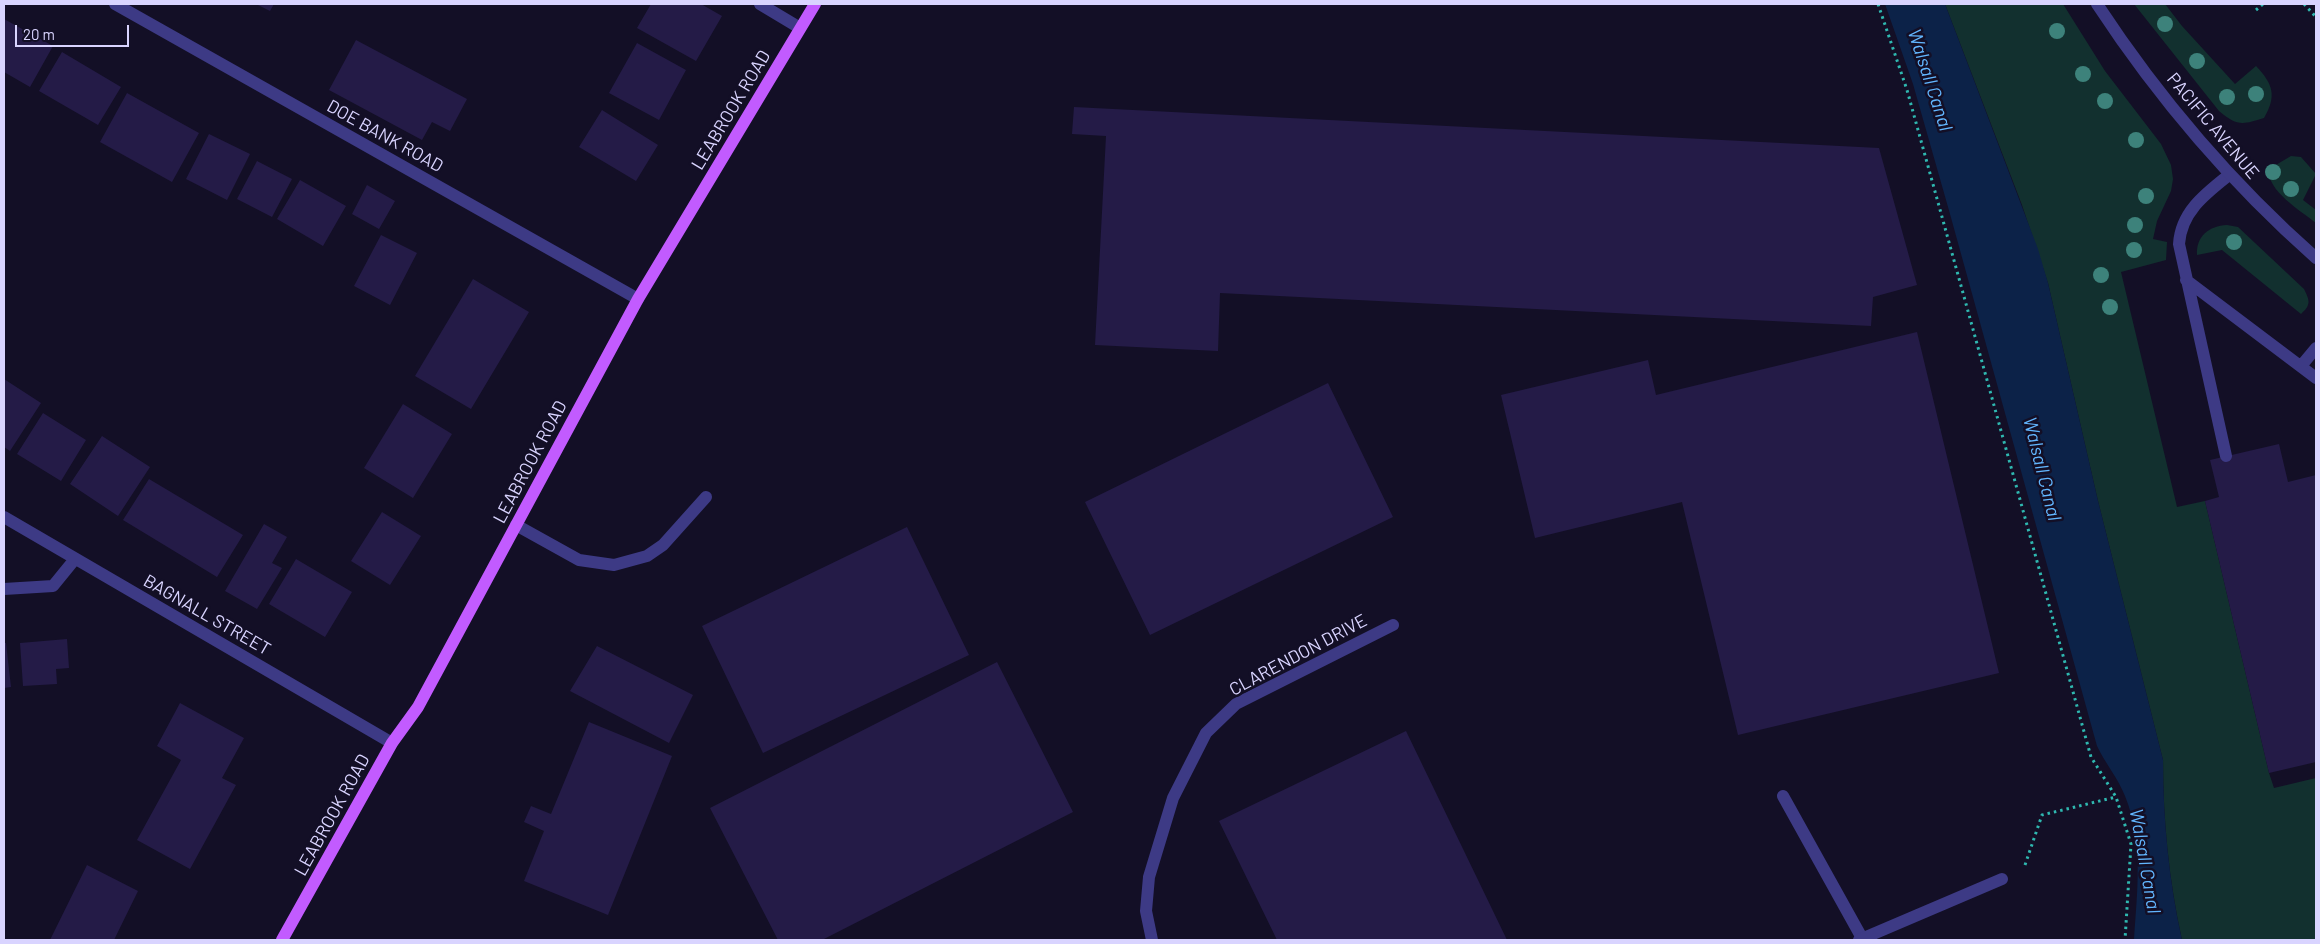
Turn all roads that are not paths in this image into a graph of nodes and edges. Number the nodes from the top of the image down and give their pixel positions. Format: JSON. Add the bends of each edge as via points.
{"nodes":[{"id":1,"x":115,"y":4,"type":"edge"},
{"id":2,"x":760,"y":4,"type":"edge"},
{"id":3,"x":815,"y":4,"type":"edge"},
{"id":4,"x":2097,"y":4,"type":"edge"},
{"id":5,"x":800,"y":28,"type":"junction"},
{"id":6,"x":2229,"y":176,"type":"junction"},
{"id":7,"x":2316,"y":258,"type":"edge"},
{"id":8,"x":2186,"y":280,"type":"junction"},
{"id":9,"x":638,"y":299,"type":"junction"},
{"id":10,"x":2316,"y":348,"type":"edge"},
{"id":11,"x":2301,"y":366,"type":"junction"},
{"id":12,"x":2316,"y":378,"type":"edge"},
{"id":13,"x":2226,"y":456,"type":"dead end"},
{"id":14,"x":706,"y":497,"type":"dead end"},
{"id":15,"x":4,"y":517,"type":"edge"},
{"id":16,"x":516,"y":526,"type":"junction"},
{"id":17,"x":75,"y":559,"type":"junction"},
{"id":18,"x":4,"y":588,"type":"edge"},
{"id":19,"x":1393,"y":625,"type":"dead end"},
{"id":20,"x":392,"y":743,"type":"junction"},
{"id":21,"x":1783,"y":796,"type":"dead end"},
{"id":22,"x":2002,"y":879,"type":"road end"},
{"id":23,"x":1860,"y":939,"type":"edge"},
{"id":24,"x":282,"y":940,"type":"edge"},
{"id":25,"x":1152,"y":940,"type":"edge"}],
"edges":[{"from":1,"to":9,"type":"street","name":"DOE BANK ROAD"},
{"from":2,"to":5,"type":"street"},
{"from":3,"to":5,"type":"main road","name":"LEABROOK ROAD"},
{"from":4,"to":6,"type":"street","name":"PACIFIC AVENUE","via":[[2124,45]]},
{"from":5,"to":9,"type":"main road","name":"LEABROOK ROAD"},
{"from":6,"to":7,"type":"street","name":"PACIFIC AVENUE"},
{"from":6,"to":8,"type":"street","via":[[2204,195],[2189,212],[2180,232]]},
{"from":8,"to":11,"type":"street"},
{"from":8,"to":13,"type":"street"},
{"from":9,"to":16,"type":"main road","name":"LEABROOK ROAD"},
{"from":10,"to":11,"type":"street"},
{"from":11,"to":12,"type":"street"},
{"from":14,"to":16,"type":"street","via":[[663,545],[647,556],[614,565],[579,560]]},
{"from":15,"to":17,"type":"street","name":"BAGNALL STREET"},
{"from":16,"to":20,"type":"main road","name":"LEABROOK ROAD","via":[[418,707]]},
{"from":17,"to":18,"type":"street","via":[[53,586]]},
{"from":17,"to":20,"type":"street","name":"BAGNALL STREET"},
{"from":19,"to":25,"type":"street","name":"CLARENDON DRIVE","via":[[1236,704],[1206,733],[1173,798],[1149,876],[1146,911]]},
{"from":20,"to":24,"type":"main road","name":"LEABROOK ROAD"},
{"from":21,"to":23,"type":"street"},
{"from":22,"to":23,"type":"street"}]}
